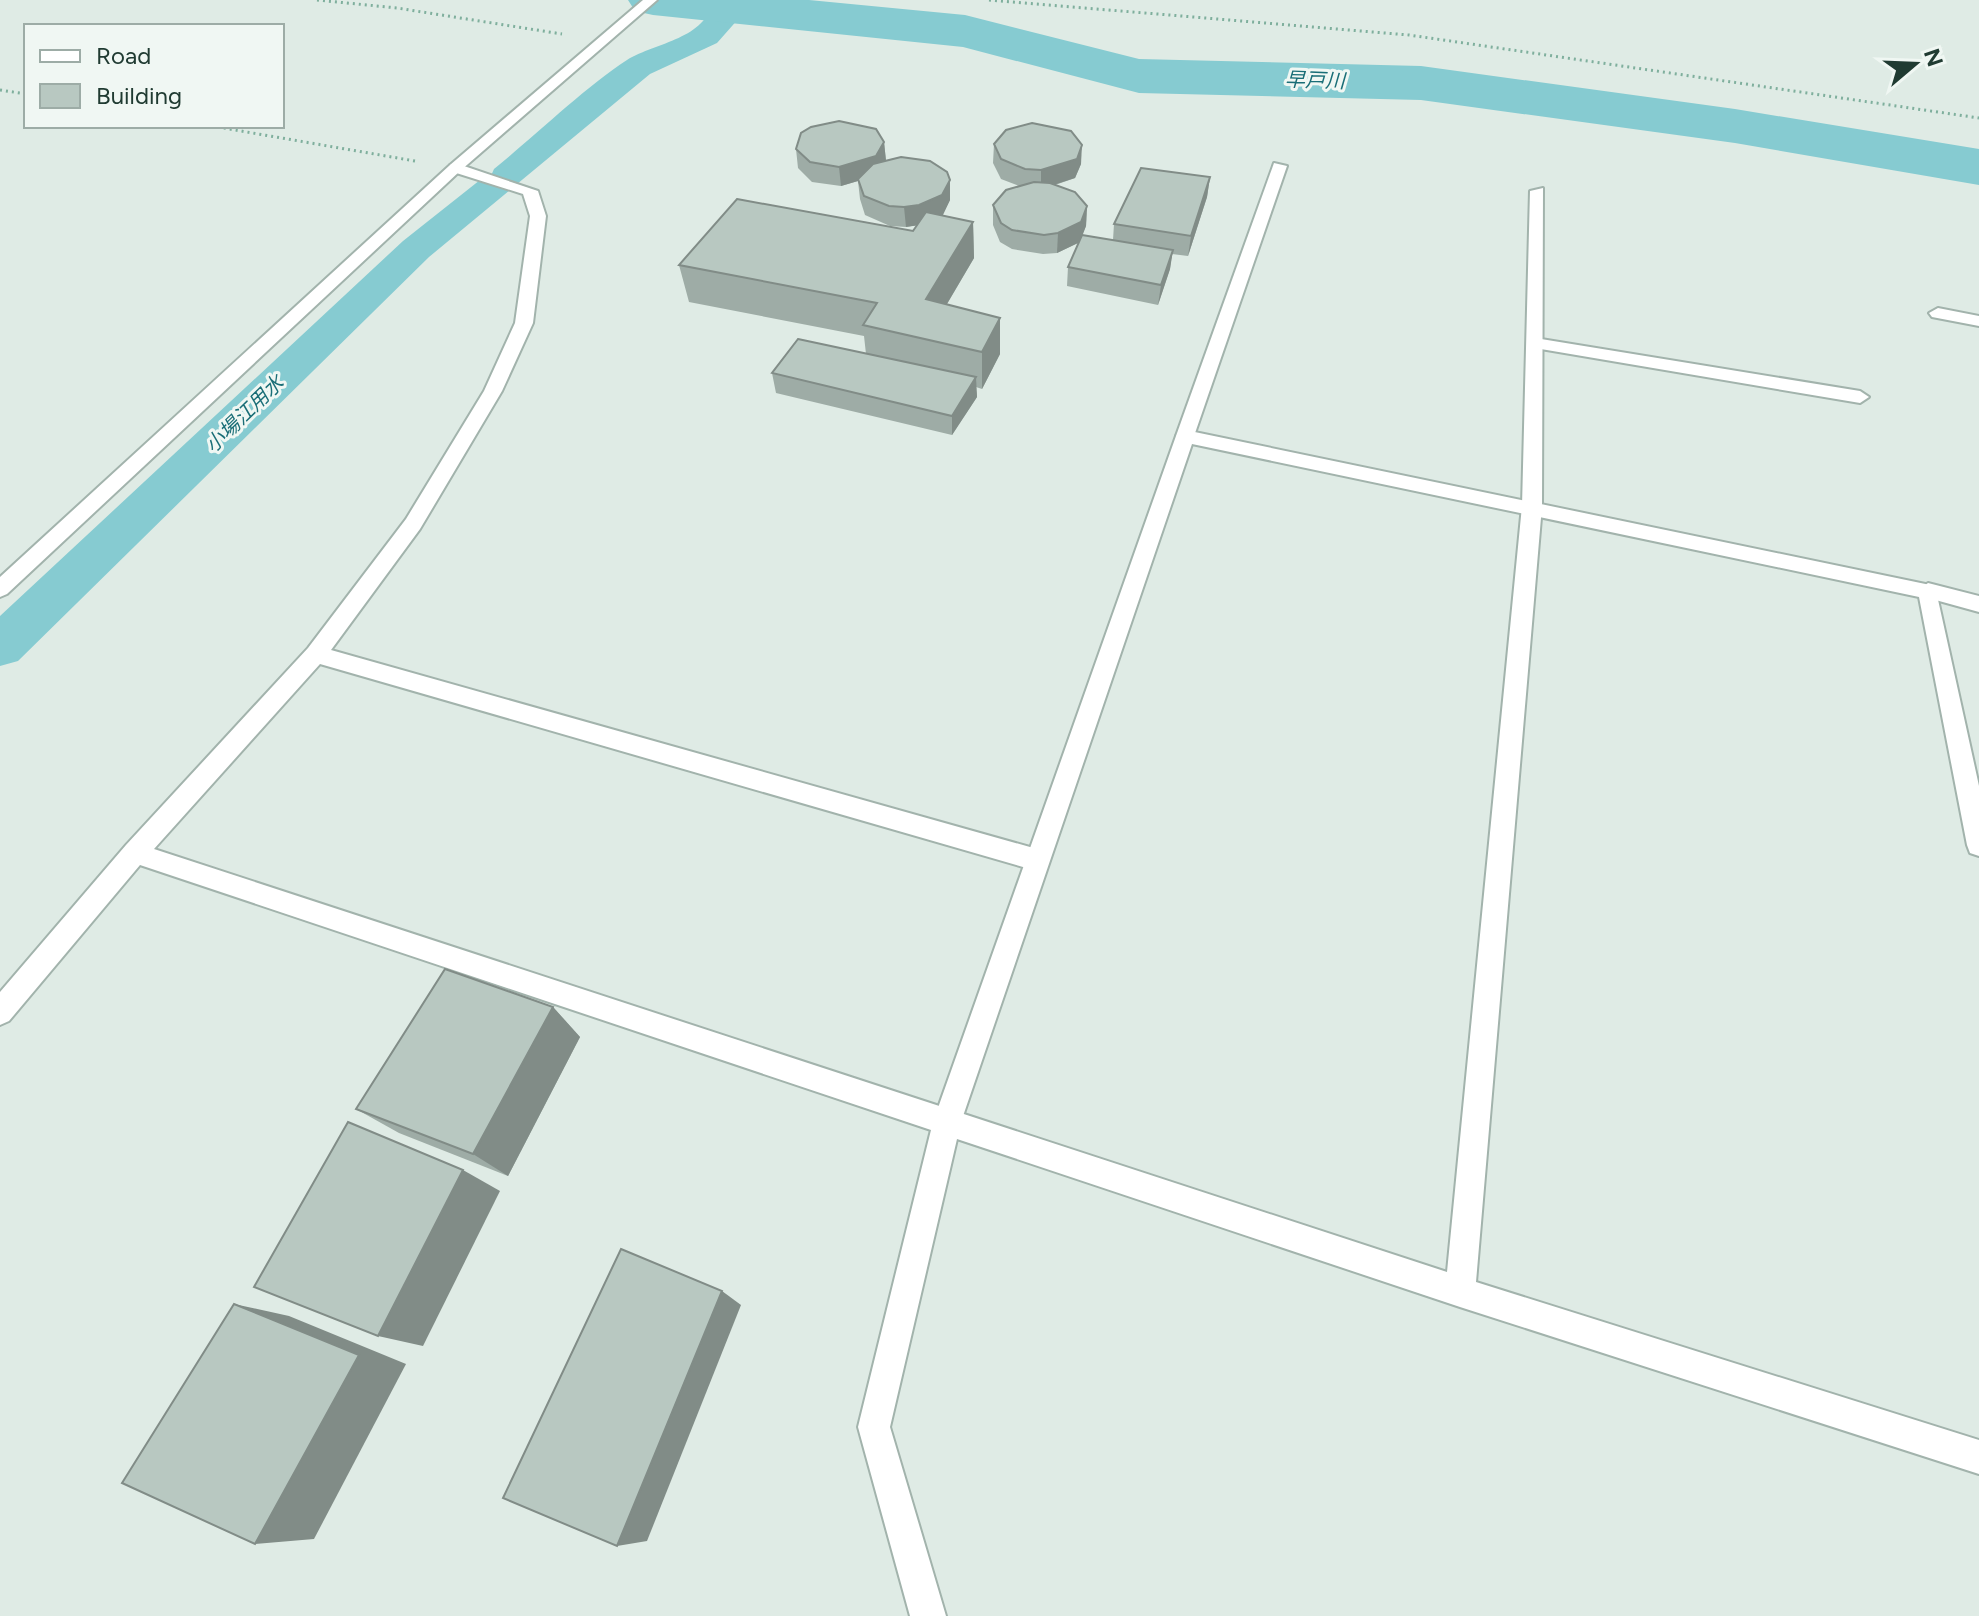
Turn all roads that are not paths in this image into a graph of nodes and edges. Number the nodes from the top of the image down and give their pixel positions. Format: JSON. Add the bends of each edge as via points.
{"nodes":[{"id":1,"x":651,"y":0,"type":"edge"},
{"id":2,"x":1279,"y":166,"type":"dead end"},
{"id":3,"x":455,"y":168,"type":"junction"},
{"id":4,"x":1538,"y":191,"type":"dead end"},
{"id":5,"x":1938,"y":313,"type":"dead end"},
{"id":6,"x":1979,"y":321,"type":"edge"},
{"id":7,"x":1535,"y":343,"type":"junction"},
{"id":8,"x":1860,"y":397,"type":"dead end"},
{"id":9,"x":1185,"y":436,"type":"junction"},
{"id":10,"x":1532,"y":506,"type":"junction"},
{"id":11,"x":0,"y":589,"type":"edge"},
{"id":12,"x":1928,"y":591,"type":"junction"},
{"id":13,"x":1979,"y":604,"type":"edge"},
{"id":14,"x":316,"y":654,"type":"junction"},
{"id":15,"x":1976,"y":814,"type":"edge"},
{"id":16,"x":1979,"y":845,"type":"edge"},
{"id":17,"x":135,"y":853,"type":"junction"},
{"id":18,"x":1037,"y":860,"type":"junction"},
{"id":19,"x":0,"y":1012,"type":"edge"},
{"id":20,"x":947,"y":1122,"type":"junction"},
{"id":21,"x":1460,"y":1292,"type":"junction"},
{"id":22,"x":1979,"y":1457,"type":"edge"},
{"id":23,"x":928,"y":1616,"type":"edge"}],
"edges":[{"from":1,"to":3,"type":"street"},
{"from":2,"to":9,"type":"street"},
{"from":3,"to":11,"type":"street"},
{"from":3,"to":14,"type":"street","via":[[530,191],[538,216],[524,323],[493,391],[413,524]]},
{"from":4,"to":7,"type":"street"},
{"from":5,"to":6,"type":"street"},
{"from":7,"to":8,"type":"street"},
{"from":7,"to":10,"type":"street"},
{"from":9,"to":10,"type":"street"},
{"from":9,"to":18,"type":"street"},
{"from":10,"to":12,"type":"street"},
{"from":10,"to":21,"type":"street"},
{"from":12,"to":13,"type":"street"},
{"from":12,"to":15,"type":"street"},
{"from":14,"to":17,"type":"street"},
{"from":14,"to":18,"type":"street"},
{"from":15,"to":16,"type":"street"},
{"from":17,"to":19,"type":"street"},
{"from":17,"to":20,"type":"street"},
{"from":18,"to":20,"type":"street"},
{"from":20,"to":21,"type":"street"},
{"from":20,"to":23,"type":"street","via":[[874,1427]]},
{"from":21,"to":22,"type":"street"}]}
